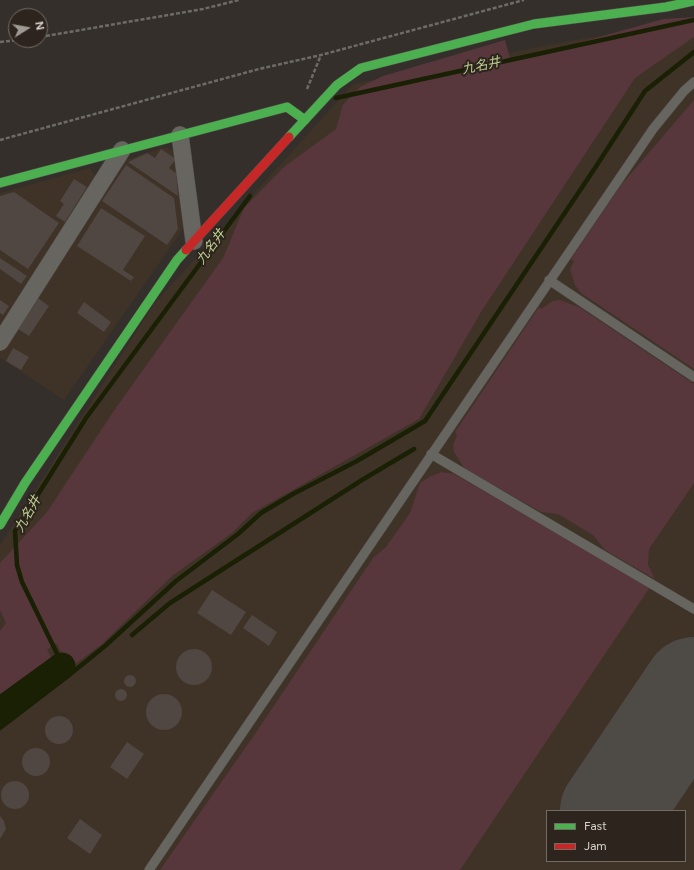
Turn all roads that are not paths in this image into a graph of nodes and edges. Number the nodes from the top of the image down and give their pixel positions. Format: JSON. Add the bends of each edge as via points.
{"nodes":[{"id":1,"x":694,"y":1,"type":"edge"},
{"id":2,"x":694,"y":82,"type":"edge"},
{"id":3,"x":305,"y":120,"type":"junction"},
{"id":4,"x":180,"y":135,"type":"junction"},
{"id":5,"x":122,"y":150,"type":"junction"},
{"id":6,"x":0,"y":183,"type":"edge"},
{"id":7,"x":194,"y":241,"type":"junction"},
{"id":8,"x":550,"y":280,"type":"junction"},
{"id":9,"x":0,"y":342,"type":"edge"},
{"id":10,"x":694,"y":377,"type":"edge"},
{"id":11,"x":431,"y":454,"type":"junction"},
{"id":12,"x":0,"y":525,"type":"edge"},
{"id":13,"x":694,"y":609,"type":"edge"},
{"id":14,"x":149,"y":870,"type":"edge"}],
"edges":[{"from":1,"to":3,"type":"street","via":[[534,24],[361,68],[337,85]]},
{"from":2,"to":8,"type":"lane","via":[[684,90],[653,129]]},
{"from":3,"to":4,"type":"street","via":[[287,107]]},
{"from":3,"to":7,"type":"street"},
{"from":4,"to":5,"type":"street"},
{"from":4,"to":7,"type":"street"},
{"from":5,"to":6,"type":"street"},
{"from":5,"to":9,"type":"street"},
{"from":7,"to":12,"type":"street","via":[[177,260],[138,317],[25,483]]},
{"from":8,"to":10,"type":"lane"},
{"from":8,"to":11,"type":"lane"},
{"from":11,"to":13,"type":"lane"},
{"from":11,"to":14,"type":"lane"}]}
